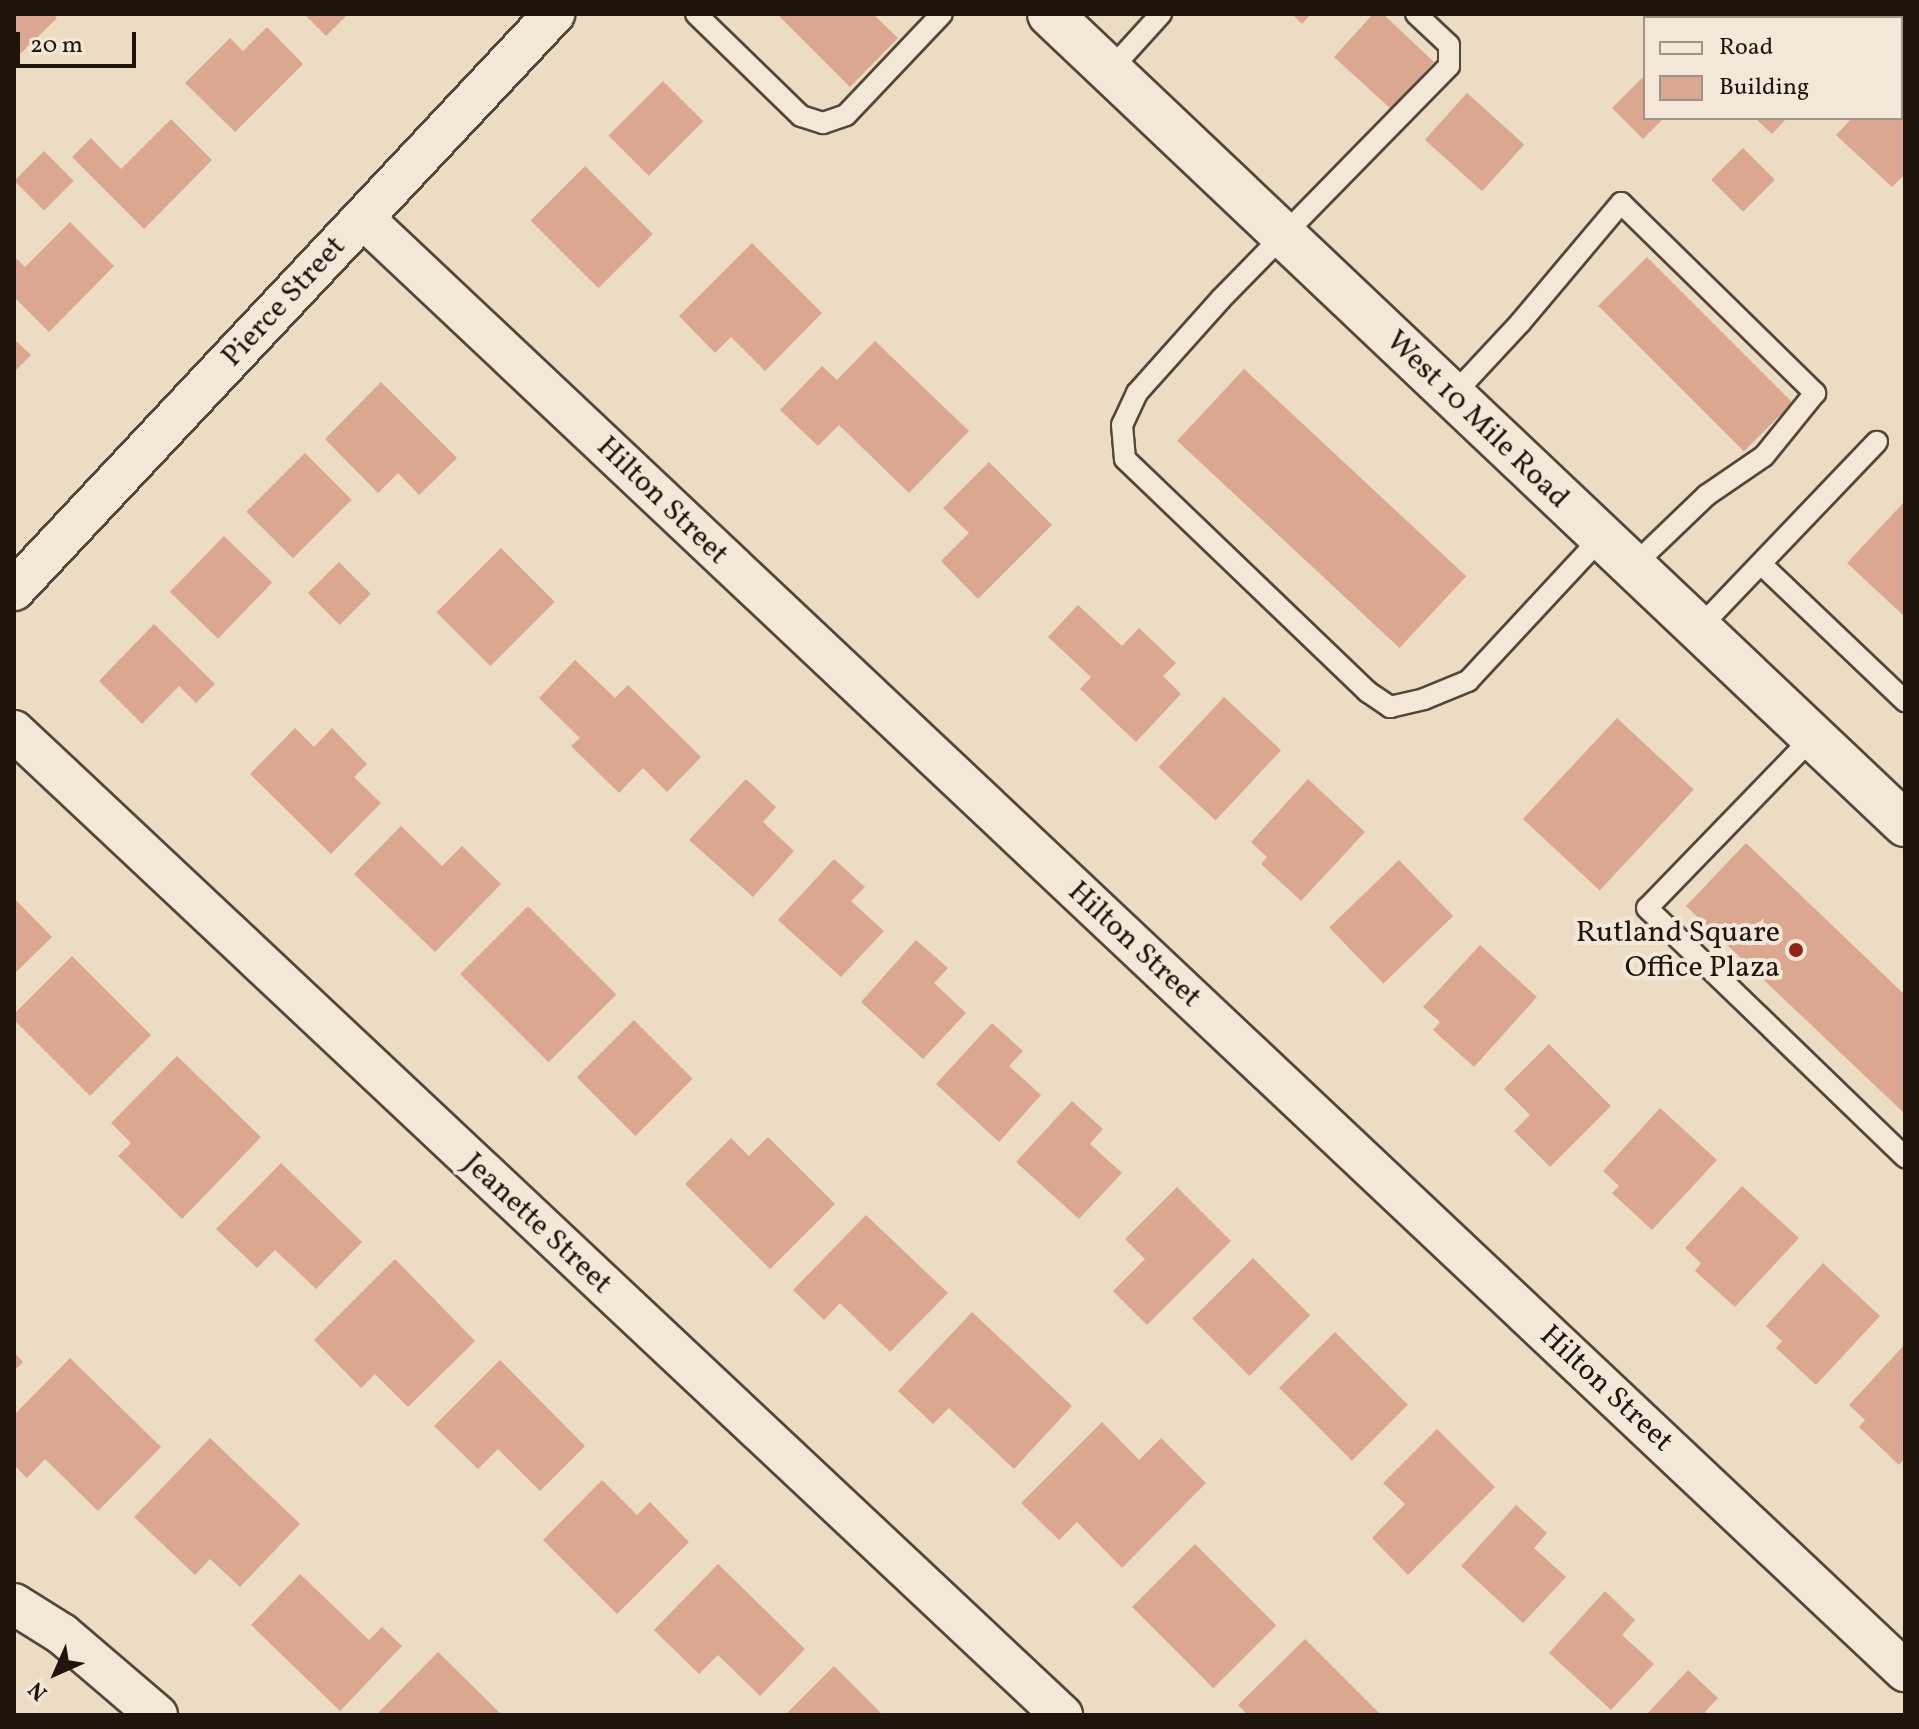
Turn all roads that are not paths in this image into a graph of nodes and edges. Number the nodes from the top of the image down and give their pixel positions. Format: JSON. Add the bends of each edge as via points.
{"nodes":[{"id":1,"x":554,"y":14,"type":"edge"},
{"id":2,"x":696,"y":14,"type":"edge"},
{"id":3,"x":942,"y":14,"type":"edge"},
{"id":4,"x":1050,"y":14,"type":"edge"},
{"id":5,"x":1161,"y":14,"type":"edge"},
{"id":6,"x":1416,"y":14,"type":"edge"},
{"id":7,"x":1110,"y":70,"type":"junction"},
{"id":8,"x":363,"y":218,"type":"junction"},
{"id":9,"x":1284,"y":236,"type":"junction"},
{"id":10,"x":1452,"y":396,"type":"junction"},
{"id":11,"x":1877,"y":442,"type":"dead end"},
{"id":12,"x":1601,"y":538,"type":"junction"},
{"id":13,"x":1761,"y":564,"type":"junction"},
{"id":14,"x":1632,"y":567,"type":"junction"},
{"id":15,"x":14,"y":590,"type":"edge"},
{"id":16,"x":1698,"y":629,"type":"junction"},
{"id":17,"x":1905,"y":701,"type":"edge"},
{"id":18,"x":14,"y":731,"type":"edge"},
{"id":19,"x":1813,"y":737,"type":"junction"},
{"id":20,"x":1905,"y":824,"type":"edge"},
{"id":21,"x":1905,"y":1157,"type":"edge"},
{"id":22,"x":14,"y":1604,"type":"edge"},
{"id":23,"x":1905,"y":1671,"type":"edge"},
{"id":24,"x":157,"y":1715,"type":"edge"},
{"id":25,"x":1062,"y":1715,"type":"edge"}],
"edges":[{"from":1,"to":8,"type":"street","name":"Pierce Street"},
{"from":2,"to":3,"type":"lane","via":[[801,116],[823,123],[846,115]]},
{"from":4,"to":7,"type":"main road","name":"West 10 Mile Road"},
{"from":5,"to":7,"type":"lane"},
{"from":6,"to":9,"type":"lane","via":[[1449,45],[1449,66]]},
{"from":7,"to":9,"type":"main road","name":"West 10 Mile Road"},
{"from":8,"to":15,"type":"street","name":"Pierce Street"},
{"from":8,"to":23,"type":"street","name":"Hilton Street"},
{"from":9,"to":10,"type":"main road","name":"West 10 Mile Road"},
{"from":9,"to":12,"type":"lane","via":[[1137,393],[1122,425],[1125,459],[1368,692],[1390,707],[1468,681]]},
{"from":10,"to":12,"type":"main road","name":"West 10 Mile Road"},
{"from":10,"to":14,"type":"lane","via":[[1621,203],[1815,393],[1764,456],[1707,495]]},
{"from":11,"to":13,"type":"lane"},
{"from":12,"to":14,"type":"main road","name":"West 10 Mile Road"},
{"from":13,"to":16,"type":"lane"},
{"from":13,"to":17,"type":"lane"},
{"from":14,"to":16,"type":"main road","name":"West 10 Mile Road"},
{"from":16,"to":19,"type":"main road","name":"West 10 Mile Road"},
{"from":18,"to":25,"type":"street","name":"Jeanette Street"},
{"from":19,"to":20,"type":"main road","name":"West 10 Mile Road"},
{"from":19,"to":21,"type":"lane","via":[[1647,908]]},
{"from":22,"to":24,"type":"street","via":[[73,1643]]}]}
